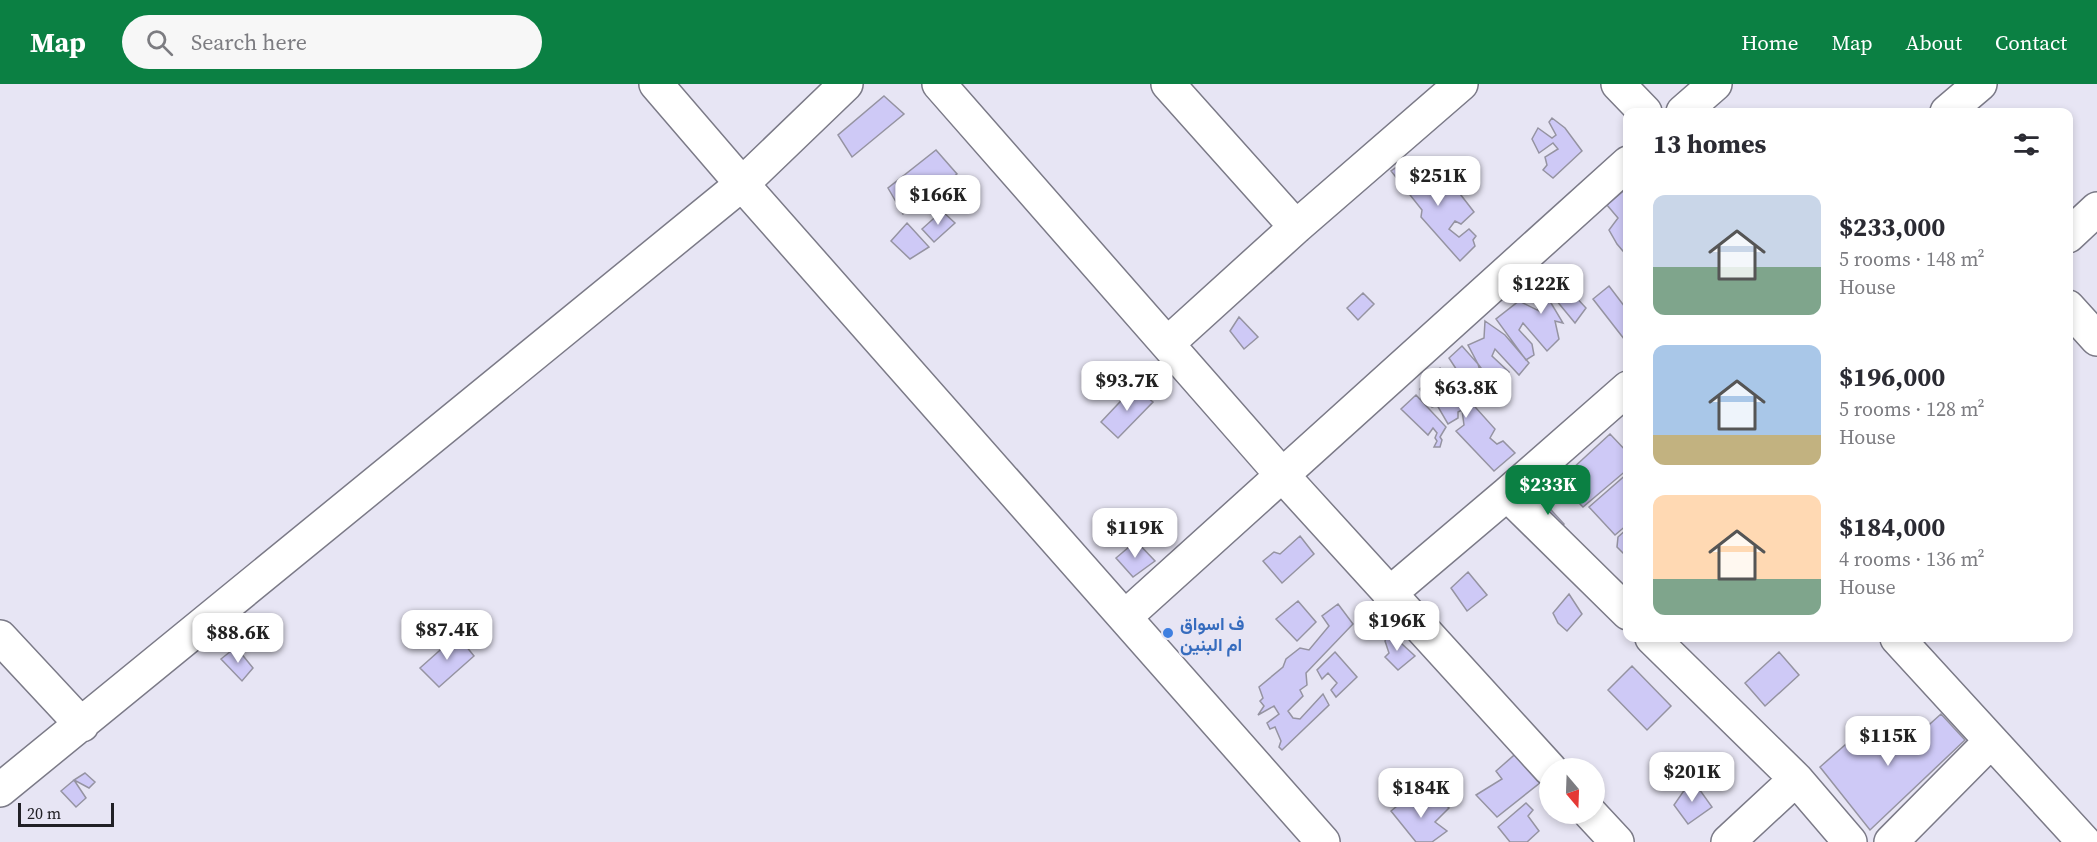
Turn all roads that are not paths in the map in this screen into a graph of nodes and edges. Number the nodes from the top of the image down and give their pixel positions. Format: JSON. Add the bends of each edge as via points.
{"nodes":[{"id":1,"x":656,"y":84,"type":"edge"},
{"id":2,"x":846,"y":84,"type":"edge"},
{"id":3,"x":939,"y":84,"type":"edge"},
{"id":4,"x":1168,"y":84,"type":"edge"},
{"id":5,"x":1618,"y":84,"type":"edge"},
{"id":6,"x":1715,"y":84,"type":"edge"},
{"id":7,"x":1980,"y":84,"type":"edge"},
{"id":8,"x":1444,"y":89,"type":"edge"},
{"id":9,"x":1641,"y":108,"type":"edge"},
{"id":10,"x":1688,"y":108,"type":"edge"},
{"id":11,"x":1952,"y":108,"type":"edge"},
{"id":12,"x":1623,"y":168,"type":"edge"},
{"id":13,"x":742,"y":184,"type":"junction"},
{"id":14,"x":2097,"y":210,"type":"edge"},
{"id":15,"x":1296,"y":227,"type":"junction"},
{"id":16,"x":2073,"y":232,"type":"edge"},
{"id":17,"x":2073,"y":313,"type":"edge"},
{"id":18,"x":2097,"y":339,"type":"edge"},
{"id":19,"x":1167,"y":344,"type":"junction"},
{"id":20,"x":1623,"y":392,"type":"edge"},
{"id":21,"x":1282,"y":475,"type":"junction"},
{"id":22,"x":1507,"y":494,"type":"junction"},
{"id":23,"x":1389,"y":594,"type":"junction"},
{"id":24,"x":1623,"y":608,"type":"edge"},
{"id":25,"x":1125,"y":617,"type":"junction"},
{"id":26,"x":0,"y":637,"type":"edge"},
{"id":27,"x":1656,"y":642,"type":"edge"},
{"id":28,"x":1901,"y":642,"type":"edge"},
{"id":29,"x":82,"y":725,"type":"junction"},
{"id":30,"x":1991,"y":741,"type":"junction"},
{"id":31,"x":1540,"y":758,"type":"edge"},
{"id":32,"x":1796,"y":779,"type":"junction"},
{"id":33,"x":0,"y":790,"type":"edge"},
{"id":34,"x":1600,"y":824,"type":"edge"},
{"id":35,"x":1323,"y":842,"type":"edge"},
{"id":36,"x":1617,"y":842,"type":"edge"},
{"id":37,"x":1728,"y":842,"type":"edge"},
{"id":38,"x":1850,"y":842,"type":"edge"},
{"id":39,"x":1891,"y":842,"type":"edge"},
{"id":40,"x":2084,"y":842,"type":"edge"}],
"edges":[{"from":1,"to":13,"type":"street"},
{"from":2,"to":13,"type":"street"},
{"from":3,"to":19,"type":"street"},
{"from":4,"to":15,"type":"street"},
{"from":5,"to":9,"type":"street"},
{"from":6,"to":10,"type":"street"},
{"from":7,"to":11,"type":"street"},
{"from":8,"to":15,"type":"street"},
{"from":12,"to":21,"type":"street"},
{"from":13,"to":25,"type":"street"},
{"from":13,"to":29,"type":"street"},
{"from":14,"to":16,"type":"street"},
{"from":15,"to":19,"type":"street"},
{"from":17,"to":18,"type":"street"},
{"from":19,"to":21,"type":"street"},
{"from":20,"to":22,"type":"street"},
{"from":21,"to":23,"type":"street"},
{"from":21,"to":25,"type":"street"},
{"from":22,"to":23,"type":"street"},
{"from":22,"to":24,"type":"street"},
{"from":23,"to":31,"type":"street"},
{"from":25,"to":35,"type":"street"},
{"from":26,"to":29,"type":"street"},
{"from":27,"to":32,"type":"street"},
{"from":28,"to":30,"type":"street"},
{"from":29,"to":33,"type":"street"},
{"from":30,"to":39,"type":"street"},
{"from":30,"to":40,"type":"street"},
{"from":32,"to":37,"type":"street"},
{"from":32,"to":38,"type":"street"},
{"from":34,"to":36,"type":"street"}]}
